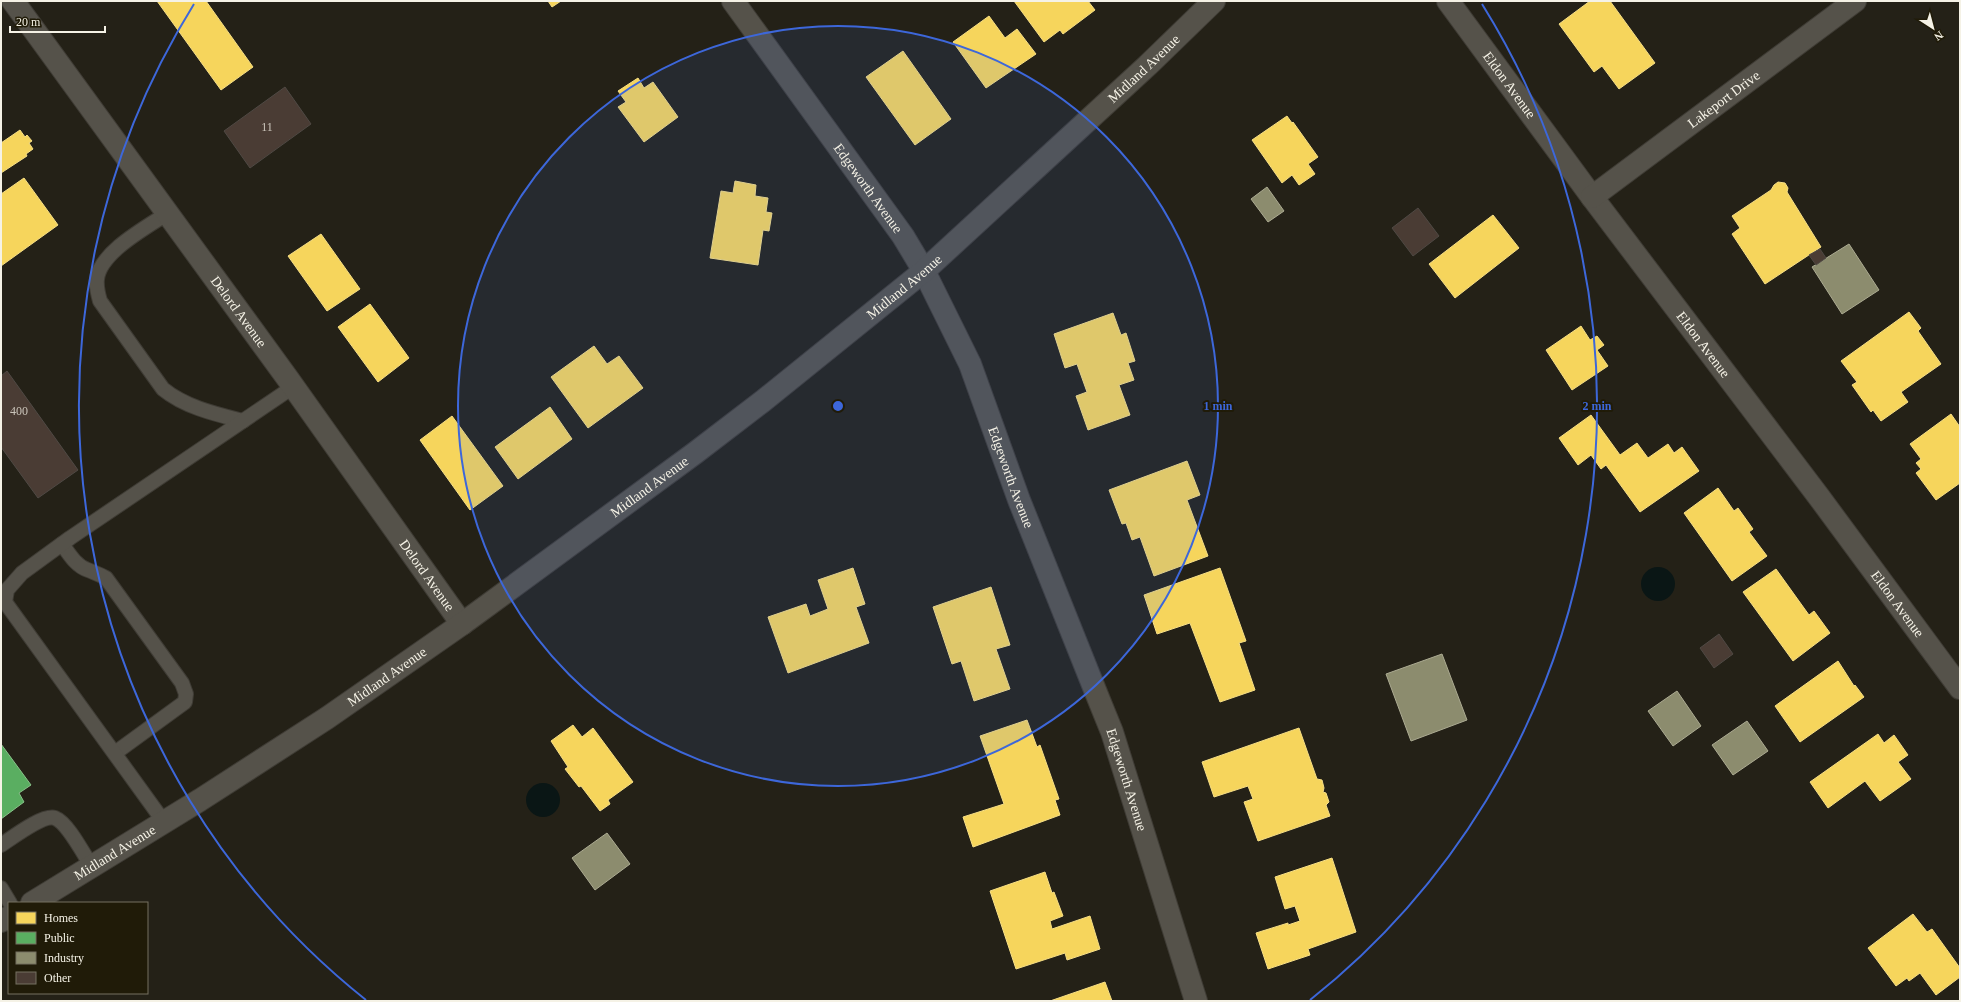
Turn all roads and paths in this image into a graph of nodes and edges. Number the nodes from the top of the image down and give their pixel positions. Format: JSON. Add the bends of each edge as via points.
{"nodes":[{"id":1,"x":13,"y":1,"type":"edge"},
{"id":2,"x":732,"y":1,"type":"edge"},
{"id":3,"x":1214,"y":1,"type":"edge"},
{"id":4,"x":1448,"y":1,"type":"edge"},
{"id":5,"x":1855,"y":1,"type":"edge"},
{"id":6,"x":1592,"y":197,"type":"junction"},
{"id":7,"x":168,"y":213,"type":"junction"},
{"id":8,"x":924,"y":271,"type":"junction"},
{"id":9,"x":293,"y":387,"type":"junction"},
{"id":10,"x":243,"y":421,"type":"junction"},
{"id":11,"x":62,"y":544,"type":"junction"},
{"id":12,"x":462,"y":624,"type":"junction"},
{"id":13,"x":1960,"y":688,"type":"edge"},
{"id":14,"x":115,"y":753,"type":"junction"},
{"id":15,"x":164,"y":822,"type":"junction"},
{"id":16,"x":1,"y":845,"type":"edge"},
{"id":17,"x":92,"y":867,"type":"junction"},
{"id":18,"x":1,"y":888,"type":"edge"},
{"id":19,"x":9,"y":902,"type":"edge"},
{"id":20,"x":34,"y":902,"type":"edge"},
{"id":21,"x":1196,"y":1001,"type":"edge"}],
"edges":[{"from":1,"to":7,"type":"street","name":"Delord Avenue"},
{"from":2,"to":8,"type":"street","name":"Edgeworth Avenue","via":[[902,236]]},
{"from":3,"to":8,"type":"street","name":"Midland Avenue"},
{"from":4,"to":6,"type":"street","name":"Eldon Avenue"},
{"from":5,"to":6,"type":"street","name":"Lakeport Drive"},
{"from":6,"to":13,"type":"street","name":"Eldon Avenue"},
{"from":7,"to":9,"type":"street","name":"Delord Avenue"},
{"from":7,"to":10,"type":"lane","via":[[129,239],[105,260],[97,278],[100,301],[162,389],[210,413]]},
{"from":8,"to":12,"type":"street","name":"Midland Avenue","via":[[701,448]]},
{"from":8,"to":21,"type":"street","name":"Edgeworth Avenue","via":[[970,364],[1019,500],[1112,732]]},
{"from":9,"to":10,"type":"lane"},
{"from":9,"to":12,"type":"street","name":"Delord Avenue"},
{"from":10,"to":11,"type":"lane"},
{"from":11,"to":14,"type":"lane","via":[[22,573],[7,590],[5,602]]},
{"from":11,"to":14,"type":"lane","via":[[74,562],[106,578],[182,683],[186,694],[185,702]]},
{"from":12,"to":15,"type":"street","name":"Midland Avenue","via":[[327,718]]},
{"from":14,"to":15,"type":"lane"},
{"from":15,"to":17,"type":"street","name":"Midland Avenue"},
{"from":16,"to":17,"type":"lane","via":[[45,818],[55,818],[63,824]]},
{"from":17,"to":20,"type":"street","name":"Midland Avenue"},
{"from":18,"to":19,"type":"lane"}]}
